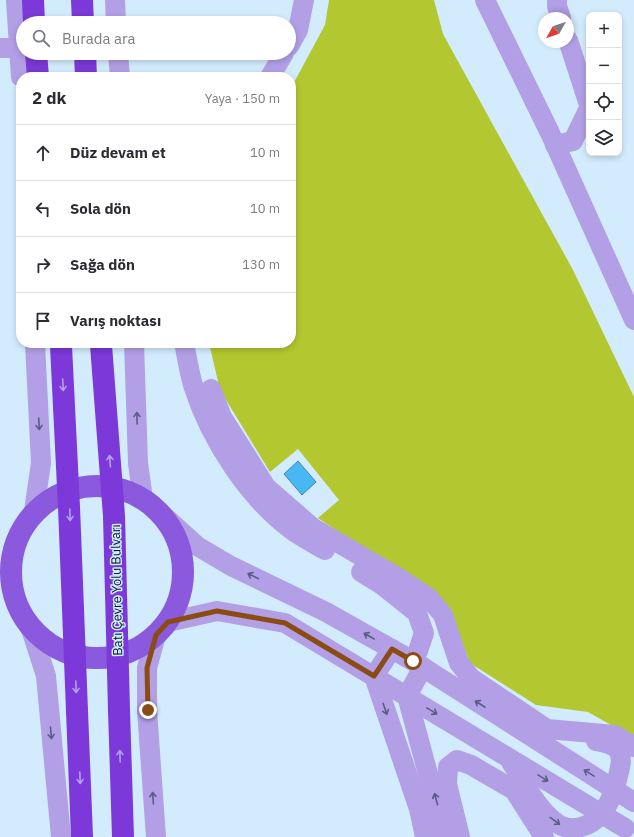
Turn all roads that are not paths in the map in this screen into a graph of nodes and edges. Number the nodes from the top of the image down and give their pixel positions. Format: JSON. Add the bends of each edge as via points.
{"nodes":[{"id":1,"x":16,"y":0,"type":"edge"},
{"id":2,"x":33,"y":0,"type":"edge"},
{"id":3,"x":82,"y":0,"type":"edge"},
{"id":4,"x":115,"y":0,"type":"edge"},
{"id":5,"x":304,"y":0,"type":"edge"},
{"id":6,"x":485,"y":0,"type":"edge"},
{"id":7,"x":556,"y":0,"type":"edge"},
{"id":8,"x":559,"y":12,"type":"edge"},
{"id":9,"x":20,"y":16,"type":"edge"},
{"id":10,"x":34,"y":16,"type":"edge"},
{"id":11,"x":83,"y":16,"type":"edge"},
{"id":12,"x":116,"y":16,"type":"edge"},
{"id":13,"x":296,"y":34,"type":"edge"},
{"id":14,"x":0,"y":48,"type":"edge"},
{"id":15,"x":571,"y":48,"type":"edge"},
{"id":16,"x":16,"y":50,"type":"edge"},
{"id":17,"x":26,"y":60,"type":"edge"},
{"id":18,"x":31,"y":60,"type":"edge"},
{"id":19,"x":85,"y":60,"type":"edge"},
{"id":20,"x":119,"y":60,"type":"edge"},
{"id":21,"x":280,"y":60,"type":"edge"},
{"id":22,"x":22,"y":72,"type":"edge"},
{"id":23,"x":36,"y":72,"type":"edge"},
{"id":24,"x":86,"y":72,"type":"edge"},
{"id":25,"x":120,"y":72,"type":"edge"},
{"id":26,"x":273,"y":72,"type":"edge"},
{"id":27,"x":586,"y":97,"type":"edge"},
{"id":28,"x":586,"y":113,"type":"edge"},
{"id":29,"x":555,"y":145,"type":"junction"},
{"id":30,"x":634,"y":320,"type":"edge"},
{"id":31,"x":35,"y":348,"type":"edge"},
{"id":32,"x":61,"y":348,"type":"edge"},
{"id":33,"x":101,"y":348,"type":"edge"},
{"id":34,"x":134,"y":348,"type":"edge"},
{"id":35,"x":185,"y":348,"type":"edge"},
{"id":36,"x":211,"y":389,"type":"dead end"},
{"id":37,"x":149,"y":504,"type":"junction"},
{"id":38,"x":30,"y":517,"type":"junction"},
{"id":39,"x":0,"y":534,"type":"edge"},
{"id":40,"x":0,"y":605,"type":"edge"},
{"id":41,"x":25,"y":620,"type":"junction"},
{"id":42,"x":162,"y":628,"type":"junction"},
{"id":43,"x":392,"y":649,"type":"junction"},
{"id":44,"x":418,"y":664,"type":"junction"},
{"id":45,"x":374,"y":676,"type":"junction"},
{"id":46,"x":407,"y":696,"type":"junction"},
{"id":47,"x":526,"y":734,"type":"junction"},
{"id":48,"x":634,"y":747,"type":"edge"},
{"id":49,"x":508,"y":757,"type":"junction"},
{"id":50,"x":614,"y":789,"type":"junction"},
{"id":51,"x":634,"y":802,"type":"edge"},
{"id":52,"x":602,"y":814,"type":"junction"},
{"id":53,"x":626,"y":828,"type":"dead end"},
{"id":54,"x":61,"y":837,"type":"edge"},
{"id":55,"x":82,"y":837,"type":"edge"},
{"id":56,"x":123,"y":837,"type":"edge"},
{"id":57,"x":156,"y":837,"type":"edge"},
{"id":58,"x":425,"y":837,"type":"edge"},
{"id":59,"x":445,"y":837,"type":"edge"},
{"id":60,"x":460,"y":837,"type":"edge"},
{"id":61,"x":544,"y":837,"type":"edge"}],
"edges":[{"from":1,"to":9,"type":"street"},
{"from":2,"to":10,"type":"highway"},
{"from":3,"to":11,"type":"highway"},
{"from":4,"to":12,"type":"street"},
{"from":5,"to":13,"type":"street"},
{"from":6,"to":29,"type":"street"},
{"from":7,"to":8,"type":"street"},
{"from":14,"to":16,"type":"street"},
{"from":15,"to":27,"type":"street"},
{"from":17,"to":22,"type":"street"},
{"from":18,"to":23,"type":"highway"},
{"from":19,"to":24,"type":"highway"},
{"from":20,"to":25,"type":"street"},
{"from":21,"to":26,"type":"street"},
{"from":28,"to":29,"type":"street","via":[[573,141]]},
{"from":29,"to":30,"type":"street"},
{"from":31,"to":38,"type":"street","one_way":true,"via":[[41,463]]},
{"from":32,"to":55,"type":"highway","one_way":true,"bridge":true},
{"from":56,"to":33,"type":"highway","name":"Batı Çevre Yolu Bulvarı","one_way":true,"bridge":true,"via":[[114,516]]},
{"from":37,"to":34,"type":"street","one_way":true,"via":[[138,463]]},
{"from":35,"to":44,"type":"street","via":[[193,385],[209,427],[235,471],[263,504],[296,533],[382,585],[417,613],[424,633],[418,651]]},
{"from":36,"to":48,"type":"street","via":[[222,417],[266,488],[313,528],[429,598],[443,615],[459,663],[471,678],[547,728],[615,735]]},
{"from":37,"to":38,"type":"main road","via":[[122,489],[98,485],[75,488],[53,497]]},
{"from":37,"to":42,"type":"main road","via":[[171,528],[180,550],[183,575],[179,600]]},
{"from":43,"to":37,"type":"street","one_way":true,"via":[[326,612],[196,546]]},
{"from":38,"to":39,"type":"main road"},
{"from":38,"to":41,"type":"main road","via":[[16,540],[11,558],[10,577],[14,596]]},
{"from":40,"to":41,"type":"main road"},
{"from":41,"to":42,"type":"main road","via":[[51,645],[84,657],[105,658],[132,651]]},
{"from":41,"to":54,"type":"street","one_way":true,"via":[[46,676]]},
{"from":42,"to":45,"type":"street","via":[[217,611],[285,623]]},
{"from":57,"to":42,"type":"street","one_way":true,"via":[[147,668]]},
{"from":43,"to":44,"type":"street"},
{"from":43,"to":45,"type":"street"},
{"from":44,"to":46,"type":"street"},
{"from":47,"to":44,"type":"street","one_way":true},
{"from":45,"to":46,"type":"street"},
{"from":45,"to":58,"type":"street","one_way":true,"via":[[419,809]]},
{"from":46,"to":49,"type":"street","one_way":true},
{"from":59,"to":46,"type":"street","one_way":true},
{"from":50,"to":47,"type":"street","one_way":true},
{"from":47,"to":50,"type":"street","via":[[580,738],[610,744],[618,750],[621,759]]},
{"from":49,"to":52,"type":"street","one_way":true},
{"from":49,"to":52,"type":"street","one_way":true,"via":[[544,812],[554,822],[574,829],[593,822]]},
{"from":50,"to":51,"type":"street"},
{"from":50,"to":52,"type":"street"},
{"from":52,"to":53,"type":"street"},
{"from":60,"to":61,"type":"street","via":[[447,784],[448,768],[457,760],[471,765],[514,790]]}]}
